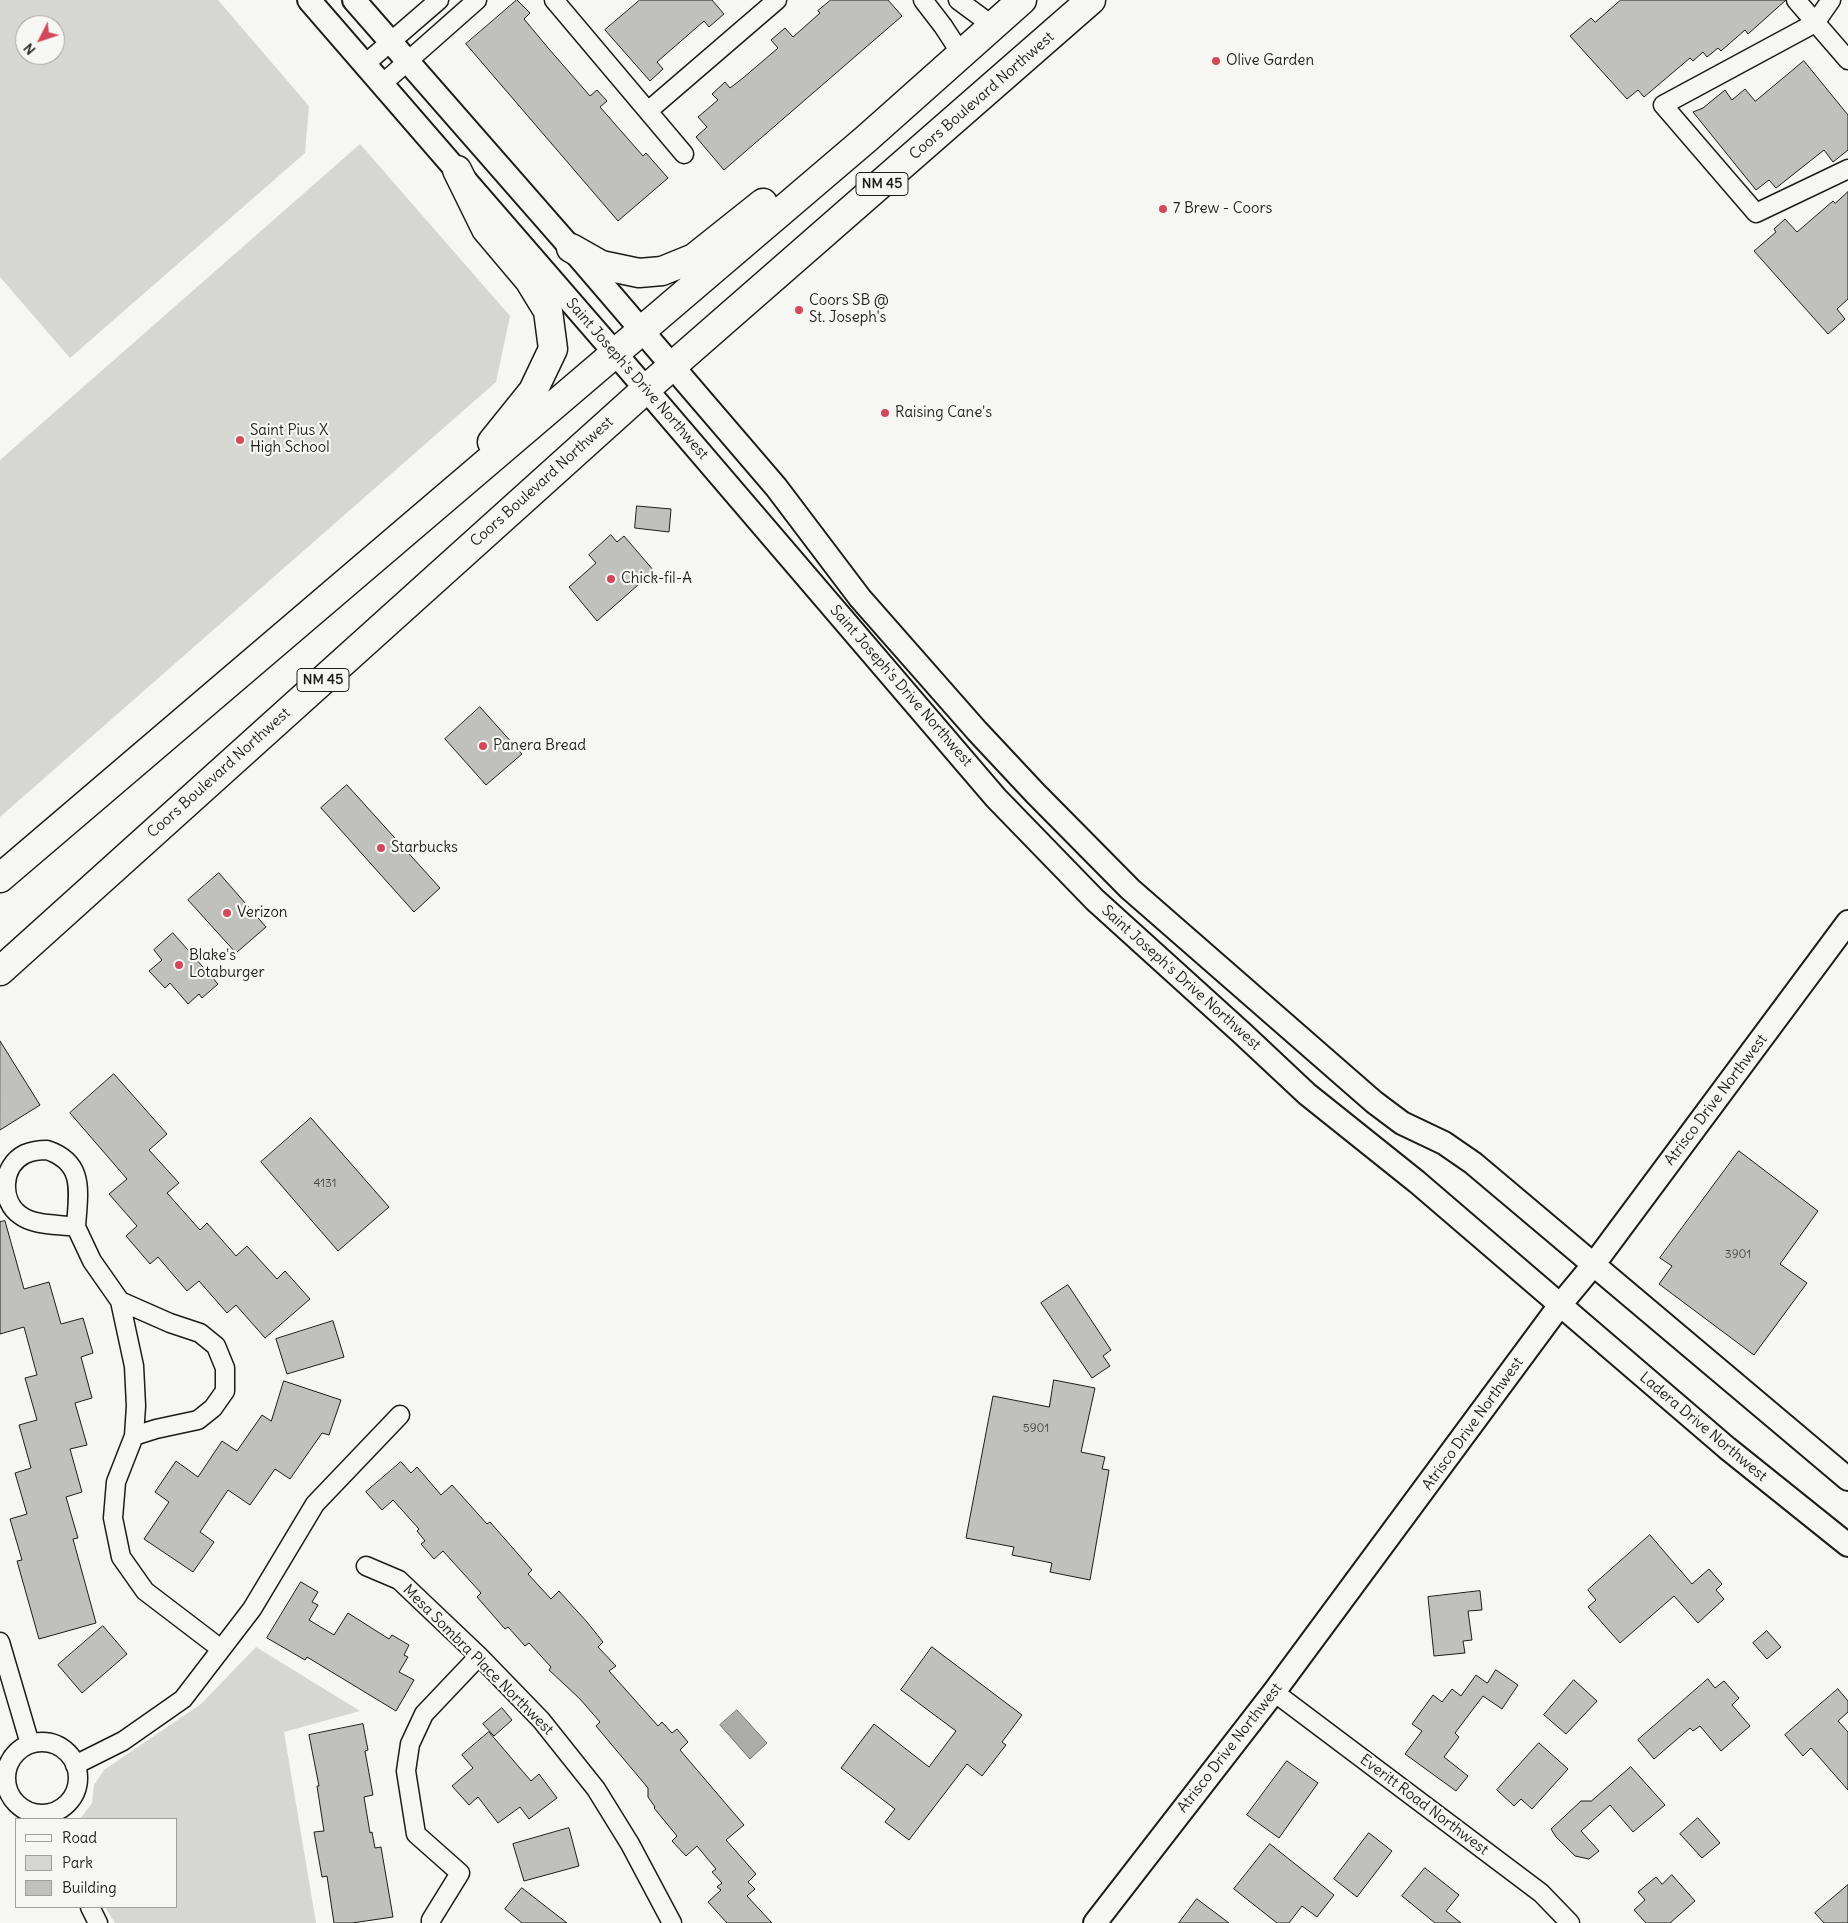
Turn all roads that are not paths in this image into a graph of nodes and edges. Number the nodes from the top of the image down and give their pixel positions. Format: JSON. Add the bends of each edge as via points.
{"nodes":[{"id":1,"x":309,"y":0,"type":"edge"},
{"id":2,"x":354,"y":0,"type":"edge"},
{"id":3,"x":439,"y":0,"type":"edge"},
{"id":4,"x":477,"y":0,"type":"edge"},
{"id":5,"x":554,"y":0,"type":"edge"},
{"id":6,"x":777,"y":0,"type":"edge"},
{"id":7,"x":923,"y":0,"type":"edge"},
{"id":8,"x":958,"y":0,"type":"edge"},
{"id":9,"x":1022,"y":0,"type":"edge"},
{"id":10,"x":1091,"y":0,"type":"edge"},
{"id":11,"x":1796,"y":0,"type":"edge"},
{"id":12,"x":1831,"y":0,"type":"edge"},
{"id":13,"x":1815,"y":23,"type":"junction"},
{"id":14,"x":993,"y":26,"type":"junction"},
{"id":15,"x":391,"y":42,"type":"junction"},
{"id":16,"x":962,"y":55,"type":"junction"},
{"id":17,"x":1848,"y":60,"type":"edge"},
{"id":18,"x":407,"y":61,"type":"junction"},
{"id":19,"x":365,"y":64,"type":"junction"},
{"id":20,"x":382,"y":84,"type":"junction"},
{"id":21,"x":648,"y":112,"type":"junction"},
{"id":22,"x":866,"y":139,"type":"junction"},
{"id":23,"x":684,"y":154,"type":"dead end"},
{"id":24,"x":1848,"y":169,"type":"edge"},
{"id":25,"x":457,"y":170,"type":"junction"},
{"id":26,"x":571,"y":248,"type":"junction"},
{"id":27,"x":641,"y":331,"type":"junction"},
{"id":28,"x":615,"y":353,"type":"junction"},
{"id":29,"x":672,"y":367,"type":"junction"},
{"id":30,"x":646,"y":389,"type":"junction"},
{"id":31,"x":455,"y":489,"type":"junction"},
{"id":32,"x":1020,"y":777,"type":"junction"},
{"id":33,"x":996,"y":798,"type":"junction"},
{"id":34,"x":0,"y":878,"type":"edge"},
{"id":35,"x":1848,"y":922,"type":"edge"},
{"id":36,"x":0,"y":971,"type":"edge"},
{"id":37,"x":76,"y":1226,"type":"junction"},
{"id":38,"x":1594,"y":1264,"type":"junction"},
{"id":39,"x":120,"y":1301,"type":"junction"},
{"id":40,"x":1560,"y":1305,"type":"junction"},
{"id":41,"x":400,"y":1415,"type":"dead end"},
{"id":42,"x":134,"y":1436,"type":"junction"},
{"id":43,"x":1848,"y":1479,"type":"edge"},
{"id":44,"x":1848,"y":1545,"type":"edge"},
{"id":45,"x":366,"y":1566,"type":"dead end"},
{"id":46,"x":0,"y":1642,"type":"edge"},
{"id":47,"x":221,"y":1649,"type":"junction"},
{"id":48,"x":479,"y":1656,"type":"junction"},
{"id":49,"x":1274,"y":1692,"type":"junction"},
{"id":50,"x":30,"y":1744,"type":"junction"},
{"id":51,"x":76,"y":1765,"type":"junction"},
{"id":52,"x":3,"y":1785,"type":"edge"},
{"id":53,"x":52,"y":1816,"type":"edge"},
{"id":54,"x":90,"y":1908,"type":"edge"},
{"id":55,"x":98,"y":1923,"type":"edge"},
{"id":56,"x":431,"y":1923,"type":"edge"},
{"id":57,"x":672,"y":1923,"type":"edge"},
{"id":58,"x":1095,"y":1923,"type":"edge"},
{"id":59,"x":1570,"y":1923,"type":"edge"}],
"edges":[{"from":1,"to":19,"type":"street","name":"Saint Joseph's Drive Northwest"},
{"from":2,"to":15,"type":"street","name":"Saint Joseph's Drive Northwest"},
{"from":3,"to":15,"type":"street"},
{"from":4,"to":18,"type":"street"},
{"from":5,"to":21,"type":"street"},
{"from":6,"to":21,"type":"street"},
{"from":7,"to":16,"type":"street"},
{"from":8,"to":14,"type":"street"},
{"from":9,"to":14,"type":"main road","number":"NM 45"},
{"from":10,"to":29,"type":"main road","name":"Coors Boulevard Northwest","number":"NM 45"},
{"from":11,"to":13,"type":"street"},
{"from":12,"to":13,"type":"street"},
{"from":13,"to":17,"type":"street"},
{"from":13,"to":24,"type":"street","via":[[1663,105],[1756,213]]},
{"from":14,"to":16,"type":"main road","number":"NM 45"},
{"from":15,"to":18,"type":"street","name":"Saint Joseph's Drive Northwest"},
{"from":15,"to":19,"type":"street"},
{"from":16,"to":22,"type":"main road","number":"NM 45"},
{"from":18,"to":20,"type":"street"},
{"from":18,"to":26,"type":"street","name":"Saint Joseph's Drive Northwest"},
{"from":19,"to":20,"type":"street","name":"Saint Joseph's Drive Northwest"},
{"from":20,"to":25,"type":"street","name":"Saint Joseph's Drive Northwest"},
{"from":21,"to":23,"type":"street"},
{"from":22,"to":26,"type":"main road","via":[[828,149],[694,258],[662,271],[639,273],[601,265]]},
{"from":22,"to":27,"type":"main road","number":"NM 45"},
{"from":25,"to":28,"type":"street","name":"Saint Joseph's Drive Northwest"},
{"from":25,"to":31,"type":"main road","via":[[486,229],[529,280],[548,311],[553,349],[533,391]]},
{"from":26,"to":27,"type":"street","name":"Saint Joseph's Drive Northwest"},
{"from":27,"to":28,"type":"main road","number":"NM 45"},
{"from":27,"to":29,"type":"street","name":"Saint Joseph's Drive Northwest"},
{"from":28,"to":30,"type":"street","name":"Saint Joseph's Drive Northwest"},
{"from":28,"to":31,"type":"main road","number":"NM 45"},
{"from":29,"to":30,"type":"main road","name":"Coors Boulevard Northwest","number":"NM 45"},
{"from":29,"to":32,"type":"street","name":"Saint Joseph's Drive Northwest","via":[[776,487],[860,598]]},
{"from":30,"to":33,"type":"street","name":"Saint Joseph's Drive Northwest"},
{"from":30,"to":36,"type":"main road","name":"Coors Boulevard Northwest","number":"NM 45"},
{"from":31,"to":34,"type":"main road","number":"NM 45"},
{"from":32,"to":33,"type":"street"},
{"from":32,"to":38,"type":"street","name":"Saint Joseph's Drive Northwest","via":[[1130,888],[1344,1076],[1402,1123],[1444,1143],[1473,1163]]},
{"from":33,"to":40,"type":"street","name":"Saint Joseph's Drive Northwest","via":[[1095,900],[1307,1094],[1417,1182]]},
{"from":35,"to":38,"type":"street","name":"Atrisco Drive Northwest"},
{"from":37,"to":37,"type":"street","via":[[78,1185],[76,1173],[69,1162],[47,1150],[23,1155],[7,1173],[6,1196],[11,1206],[28,1220]]},
{"from":37,"to":39,"type":"street","via":[[92,1261]]},
{"from":38,"to":40,"type":"street","name":"Atrisco Drive Northwest"},
{"from":38,"to":43,"type":"street"},
{"from":39,"to":42,"type":"street","via":[[134,1366]]},
{"from":39,"to":42,"type":"street","via":[[200,1333],[216,1346],[225,1368],[225,1391],[213,1408],[198,1420]]},
{"from":40,"to":44,"type":"street","name":"Ladera Drive Northwest","via":[[1727,1448]]},
{"from":40,"to":49,"type":"street","name":"Atrisco Drive Northwest"},
{"from":41,"to":47,"type":"street","via":[[315,1504],[252,1608]]},
{"from":42,"to":47,"type":"street","via":[[116,1482],[113,1518],[121,1557],[144,1591]]},
{"from":45,"to":48,"type":"street","name":"Mesa Sombra Place Northwest","via":[[399,1580]]},
{"from":46,"to":50,"type":"street"},
{"from":47,"to":51,"type":"street","via":[[183,1699],[123,1741]]},
{"from":48,"to":56,"type":"street","via":[[424,1714],[410,1744],[406,1771],[416,1834],[460,1872]]},
{"from":48,"to":57,"type":"street","name":"Mesa Sombra Place Northwest","via":[[541,1720],[596,1789]]},
{"from":49,"to":58,"type":"street","name":"Atrisco Drive Northwest"},
{"from":49,"to":59,"type":"street","name":"Everitt Road Northwest","via":[[1540,1893]]},
{"from":50,"to":51,"type":"street","via":[[54,1744],[65,1750]]},
{"from":50,"to":52,"type":"street","via":[[10,1760]]},
{"from":51,"to":53,"type":"street","via":[[77,1788],[72,1800]]},
{"from":52,"to":53,"type":"street","via":[[19,1806],[31,1813]]},
{"from":54,"to":55,"type":"street"}]}
